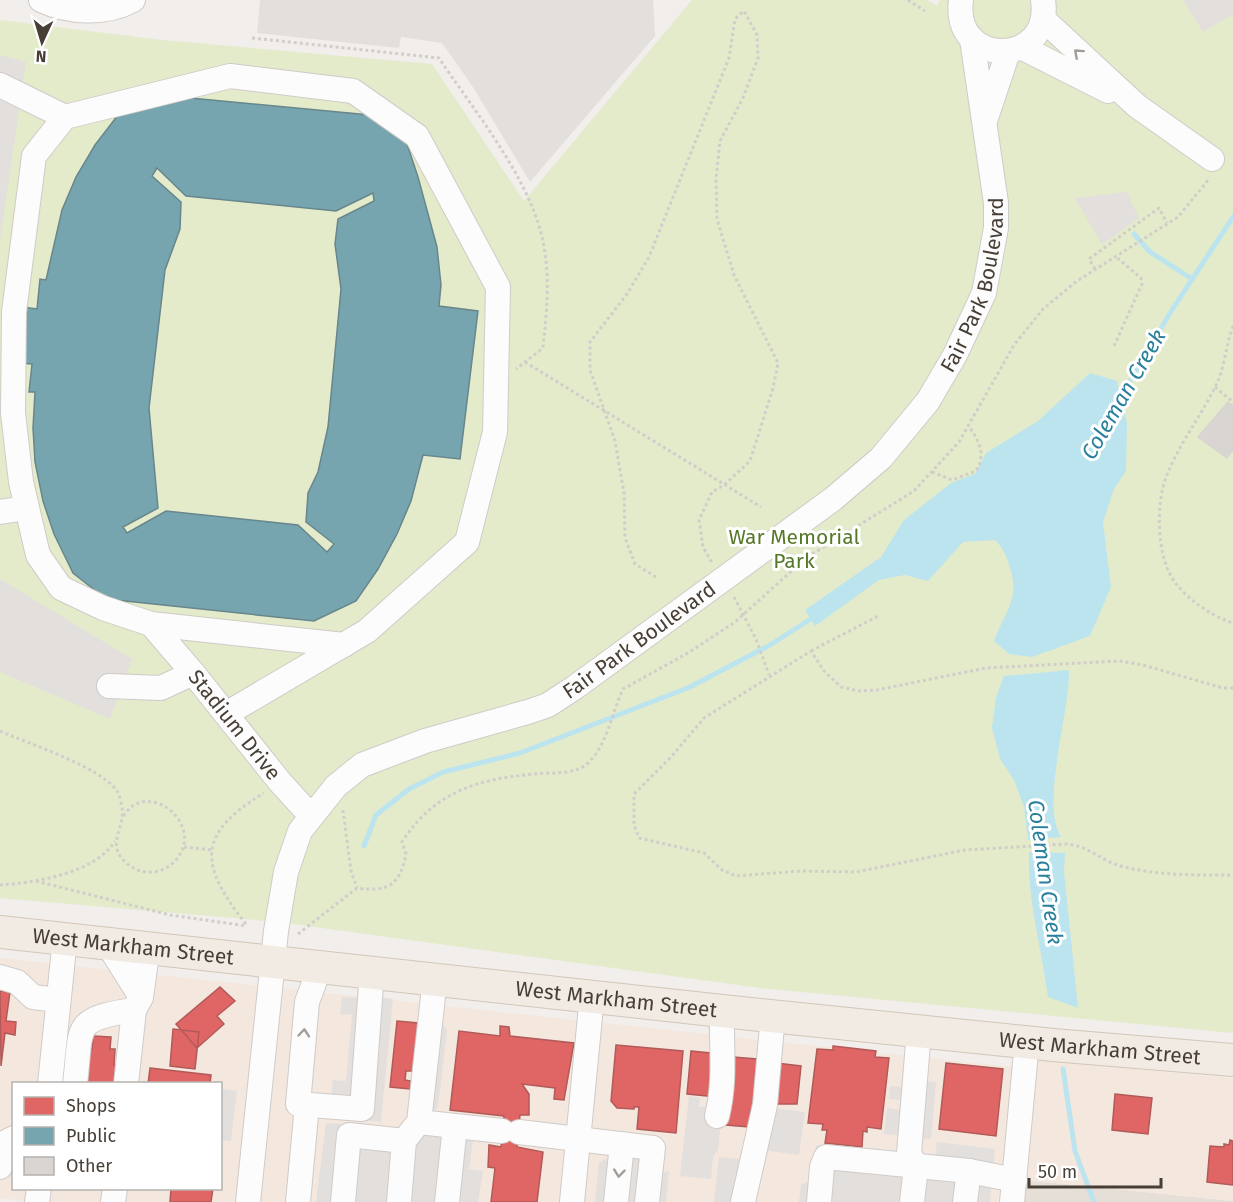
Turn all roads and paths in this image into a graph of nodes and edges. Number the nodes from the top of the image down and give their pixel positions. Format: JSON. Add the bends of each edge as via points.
{"nodes":[{"id":1,"x":41,"y":0,"type":"edge"},
{"id":2,"x":133,"y":0,"type":"edge"},
{"id":3,"x":908,"y":0,"type":"edge"},
{"id":4,"x":957,"y":3,"type":"edge"},
{"id":5,"x":1043,"y":9,"type":"edge"},
{"id":6,"x":925,"y":11,"type":"dead end"},
{"id":7,"x":252,"y":39,"type":"dead end"},
{"id":8,"x":972,"y":39,"type":"junction"},
{"id":9,"x":1015,"y":50,"type":"junction"},
{"id":10,"x":0,"y":85,"type":"edge"},
{"id":11,"x":1137,"y":106,"type":"junction"},
{"id":12,"x":66,"y":117,"type":"junction"},
{"id":13,"x":986,"y":118,"type":"junction"},
{"id":14,"x":1213,"y":167,"type":"joint"},
{"id":15,"x":1167,"y":224,"type":"junction"},
{"id":16,"x":1131,"y":246,"type":"dead end"},
{"id":17,"x":1115,"y":256,"type":"dead end"},
{"id":18,"x":1095,"y":269,"type":"dead end"},
{"id":19,"x":1233,"y":326,"type":"edge"},
{"id":20,"x":1114,"y":346,"type":"dead end"},
{"id":21,"x":525,"y":362,"type":"junction"},
{"id":22,"x":512,"y":371,"type":"dead end"},
{"id":23,"x":1215,"y":387,"type":"junction"},
{"id":24,"x":1233,"y":402,"type":"edge"},
{"id":25,"x":604,"y":410,"type":"junction"},
{"id":26,"x":969,"y":426,"type":"dead end"},
{"id":27,"x":933,"y":472,"type":"dead end"},
{"id":28,"x":724,"y":485,"type":"junction"},
{"id":29,"x":761,"y":507,"type":"dead end"},
{"id":30,"x":27,"y":508,"type":"junction"},
{"id":31,"x":0,"y":512,"type":"edge"},
{"id":32,"x":715,"y":567,"type":"dead end"},
{"id":33,"x":656,"y":577,"type":"dead end"},
{"id":34,"x":731,"y":593,"type":"dead end"},
{"id":35,"x":880,"y":615,"type":"dead end"},
{"id":36,"x":1233,"y":622,"type":"edge"},
{"id":37,"x":151,"y":624,"type":"junction"},
{"id":38,"x":344,"y":645,"type":"junction"},
{"id":39,"x":811,"y":651,"type":"junction"},
{"id":40,"x":193,"y":673,"type":"junction"},
{"id":41,"x":770,"y":675,"type":"junction"},
{"id":42,"x":109,"y":686,"type":"dead end"},
{"id":43,"x":1233,"y":688,"type":"edge"},
{"id":44,"x":615,"y":707,"type":"dead end"},
{"id":45,"x":226,"y":714,"type":"junction"},
{"id":46,"x":0,"y":731,"type":"edge"},
{"id":47,"x":269,"y":789,"type":"dead end"},
{"id":48,"x":342,"y":799,"type":"dead end"},
{"id":49,"x":311,"y":816,"type":"junction"},
{"id":50,"x":123,"y":817,"type":"junction"},
{"id":51,"x":116,"y":839,"type":"junction"},
{"id":52,"x":184,"y":847,"type":"junction"},
{"id":53,"x":213,"y":850,"type":"junction"},
{"id":54,"x":1233,"y":875,"type":"edge"},
{"id":55,"x":36,"y":881,"type":"junction"},
{"id":56,"x":0,"y":885,"type":"edge"},
{"id":57,"x":357,"y":888,"type":"junction"},
{"id":58,"x":0,"y":932,"type":"edge"},
{"id":59,"x":298,"y":934,"type":"dead end"},
{"id":60,"x":65,"y":939,"type":"junction"},
{"id":61,"x":107,"y":943,"type":"junction"},
{"id":62,"x":148,"y":947,"type":"junction"},
{"id":63,"x":272,"y":960,"type":"junction"},
{"id":64,"x":320,"y":967,"type":"junction"},
{"id":65,"x":372,"y":971,"type":"junction"},
{"id":66,"x":0,"y":977,"type":"edge"},
{"id":67,"x":435,"y":979,"type":"junction"},
{"id":68,"x":592,"y":996,"type":"junction"},
{"id":69,"x":58,"y":1000,"type":"junction"},
{"id":70,"x":137,"y":1004,"type":"junction"},
{"id":71,"x":722,"y":1011,"type":"junction"},
{"id":72,"x":773,"y":1015,"type":"junction"},
{"id":73,"x":918,"y":1031,"type":"junction"},
{"id":74,"x":1027,"y":1042,"type":"junction"},
{"id":75,"x":1233,"y":1060,"type":"edge"},
{"id":76,"x":50,"y":1082,"type":"edge"},
{"id":77,"x":75,"y":1082,"type":"edge"},
{"id":78,"x":126,"y":1082,"type":"edge"},
{"id":79,"x":259,"y":1088,"type":"junction"},
{"id":80,"x":303,"y":1098,"type":"junction"},
{"id":81,"x":717,"y":1116,"type":"dead end"},
{"id":82,"x":419,"y":1122,"type":"junction"},
{"id":83,"x":455,"y":1126,"type":"junction"},
{"id":84,"x":12,"y":1139,"type":"edge"},
{"id":85,"x":578,"y":1139,"type":"junction"},
{"id":86,"x":404,"y":1141,"type":"junction"},
{"id":87,"x":622,"y":1144,"type":"junction"},
{"id":88,"x":0,"y":1167,"type":"edge"},
{"id":89,"x":916,"y":1167,"type":"junction"},
{"id":90,"x":969,"y":1172,"type":"junction"},
{"id":91,"x":1014,"y":1191,"type":"edge"},
{"id":92,"x":248,"y":1202,"type":"edge"},
{"id":93,"x":298,"y":1202,"type":"edge"},
{"id":94,"x":343,"y":1202,"type":"edge"},
{"id":95,"x":399,"y":1202,"type":"edge"},
{"id":96,"x":447,"y":1202,"type":"edge"},
{"id":97,"x":572,"y":1202,"type":"edge"},
{"id":98,"x":616,"y":1202,"type":"edge"},
{"id":99,"x":647,"y":1202,"type":"edge"},
{"id":100,"x":743,"y":1202,"type":"edge"},
{"id":101,"x":819,"y":1202,"type":"edge"},
{"id":102,"x":912,"y":1202,"type":"edge"},
{"id":103,"x":965,"y":1202,"type":"edge"}],
"edges":[{"from":1,"to":2,"type":"street","via":[[96,11],[120,7]]},
{"from":3,"to":6,"type":"path"},
{"from":4,"to":8,"type":"street","name":"Fair Park Boulevard","via":[[963,27]]},
{"from":5,"to":9,"type":"street","name":"Fair Park Boulevard","via":[[1034,38]]},
{"from":11,"to":5,"type":"street","one_way":true},
{"from":7,"to":21,"type":"path","via":[[439,58],[517,176],[541,232],[549,289],[543,348]]},
{"from":8,"to":9,"type":"street","via":[[994,51]]},
{"from":8,"to":13,"type":"street","name":"Fair Park Boulevard"},
{"from":9,"to":11,"type":"street"},
{"from":9,"to":13,"type":"street","name":"Fair Park Boulevard"},
{"from":10,"to":12,"type":"street"},
{"from":11,"to":14,"type":"street"},
{"from":12,"to":30,"type":"street","via":[[34,156],[14,312],[13,413]]},
{"from":12,"to":38,"type":"street","via":[[230,76],[353,91],[417,136],[493,277],[498,287],[495,432],[467,542],[367,631]]},
{"from":13,"to":49,"type":"street","name":"Fair Park Boulevard","via":[[996,228],[984,293],[942,379],[913,423],[881,458],[833,499],[548,705],[425,741],[362,765],[339,782]]},
{"from":14,"to":15,"type":"path","via":[[1178,217]]},
{"from":15,"to":16,"type":"path"},
{"from":15,"to":18,"type":"path","via":[[1159,208],[1089,259]]},
{"from":17,"to":20,"type":"path","via":[[1141,278],[1142,284]]},
{"from":19,"to":23,"type":"path"},
{"from":21,"to":22,"type":"path"},
{"from":21,"to":25,"type":"path"},
{"from":23,"to":24,"type":"path"},
{"from":23,"to":36,"type":"path","via":[[1185,435],[1166,477],[1159,523],[1165,557],[1176,584],[1215,616]]},
{"from":25,"to":28,"type":"path"},
{"from":25,"to":28,"type":"path","via":[[590,370],[590,342],[627,294],[649,257],[729,58],[735,19],[744,11],[757,35],[758,58],[743,98],[720,141],[717,219],[734,275],[778,363],[750,461]]},
{"from":25,"to":33,"type":"path","via":[[615,441],[624,493],[625,538],[635,564]]},
{"from":26,"to":27,"type":"path","via":[[981,444],[976,471],[952,480]]},
{"from":28,"to":29,"type":"path"},
{"from":28,"to":32,"type":"path","via":[[712,492],[699,520],[703,547]]},
{"from":30,"to":31,"type":"street"},
{"from":30,"to":37,"type":"street","via":[[38,555],[61,588]]},
{"from":34,"to":41,"type":"path"},
{"from":35,"to":39,"type":"path"},
{"from":37,"to":38,"type":"street"},
{"from":37,"to":40,"type":"street"},
{"from":38,"to":45,"type":"street"},
{"from":39,"to":41,"type":"path"},
{"from":39,"to":43,"type":"path","via":[[841,687],[858,691],[986,668],[1119,661]]},
{"from":40,"to":42,"type":"street","name":"Stadium Drive","via":[[161,688]]},
{"from":40,"to":45,"type":"street","name":"Stadium Drive"},
{"from":41,"to":54,"type":"path","via":[[704,718],[634,794],[634,825],[639,838],[704,853],[722,870],[736,876],[856,872],[965,850],[1066,844],[1078,845],[1118,865],[1145,872]]},
{"from":44,"to":57,"type":"path","via":[[590,762],[574,771],[502,778],[456,790],[413,824],[402,843],[406,854],[396,881],[384,890]]},
{"from":45,"to":49,"type":"street","name":"Stadium Drive"},
{"from":46,"to":50,"type":"path","via":[[99,773],[118,791]]},
{"from":47,"to":53,"type":"path","via":[[231,814],[219,828]]},
{"from":48,"to":57,"type":"path","via":[[351,871]]},
{"from":49,"to":63,"type":"street","name":"Fair Park Boulevard","via":[[300,831],[286,872]]},
{"from":50,"to":51,"type":"path"},
{"from":50,"to":52,"type":"path","via":[[127,809],[137,804],[148,802],[169,807],[183,825]]},
{"from":51,"to":52,"type":"path","via":[[116,849],[130,867],[151,872],[172,865]]},
{"from":51,"to":55,"type":"path","via":[[109,851],[87,864]]},
{"from":52,"to":53,"type":"path"},
{"from":53,"to":55,"type":"path","via":[[219,886],[247,926],[170,915]]},
{"from":55,"to":56,"type":"path"},
{"from":57,"to":59,"type":"path"},
{"from":58,"to":60,"type":"main road","name":"West Markham Street"},
{"from":60,"to":61,"type":"main road","name":"West Markham Street"},
{"from":60,"to":69,"type":"street"},
{"from":61,"to":62,"type":"main road","name":"West Markham Street"},
{"from":61,"to":70,"type":"street"},
{"from":62,"to":63,"type":"main road","name":"West Markham Street"},
{"from":62,"to":70,"type":"street"},
{"from":63,"to":64,"type":"main road","name":"West Markham Street"},
{"from":63,"to":79,"type":"street","name":"Fair Park Boulevard"},
{"from":64,"to":65,"type":"main road","name":"West Markham Street"},
{"from":80,"to":64,"type":"street","one_way":true,"via":[[307,1002]]},
{"from":65,"to":67,"type":"main road","name":"West Markham Street"},
{"from":65,"to":80,"type":"street","via":[[362,1109]]},
{"from":66,"to":69,"type":"street","via":[[17,982],[33,997]]},
{"from":67,"to":68,"type":"main road","name":"West Markham Street"},
{"from":67,"to":82,"type":"street"},
{"from":68,"to":71,"type":"main road","name":"West Markham Street"},
{"from":68,"to":85,"type":"street"},
{"from":69,"to":76,"type":"street"},
{"from":70,"to":77,"type":"street","via":[[88,1020],[81,1033]]},
{"from":70,"to":78,"type":"street"},
{"from":71,"to":72,"type":"main road","name":"West Markham Street"},
{"from":71,"to":81,"type":"street","via":[[724,1067]]},
{"from":72,"to":73,"type":"main road","name":"West Markham Street"},
{"from":72,"to":100,"type":"street","via":[[765,1105]]},
{"from":73,"to":74,"type":"main road","name":"West Markham Street"},
{"from":73,"to":89,"type":"street","via":[[909,1153]]},
{"from":74,"to":75,"type":"main road","name":"West Markham Street"},
{"from":74,"to":91,"type":"street"},
{"from":79,"to":80,"type":"street"},
{"from":79,"to":92,"type":"street","name":"Fair Park Boulevard"},
{"from":80,"to":93,"type":"street"},
{"from":82,"to":83,"type":"street"},
{"from":82,"to":86,"type":"street"},
{"from":83,"to":85,"type":"street"},
{"from":83,"to":96,"type":"street"},
{"from":84,"to":88,"type":"street","via":[[6,1142]]},
{"from":85,"to":87,"type":"street"},
{"from":85,"to":97,"type":"street"},
{"from":86,"to":94,"type":"street","via":[[349,1134]]},
{"from":86,"to":95,"type":"street"},
{"from":87,"to":98,"type":"street","one_way":true},
{"from":87,"to":99,"type":"street","via":[[652,1148]]},
{"from":89,"to":90,"type":"street"},
{"from":89,"to":101,"type":"street","via":[[826,1157]]},
{"from":89,"to":102,"type":"street"},
{"from":90,"to":91,"type":"street"},
{"from":90,"to":103,"type":"street"}]}
